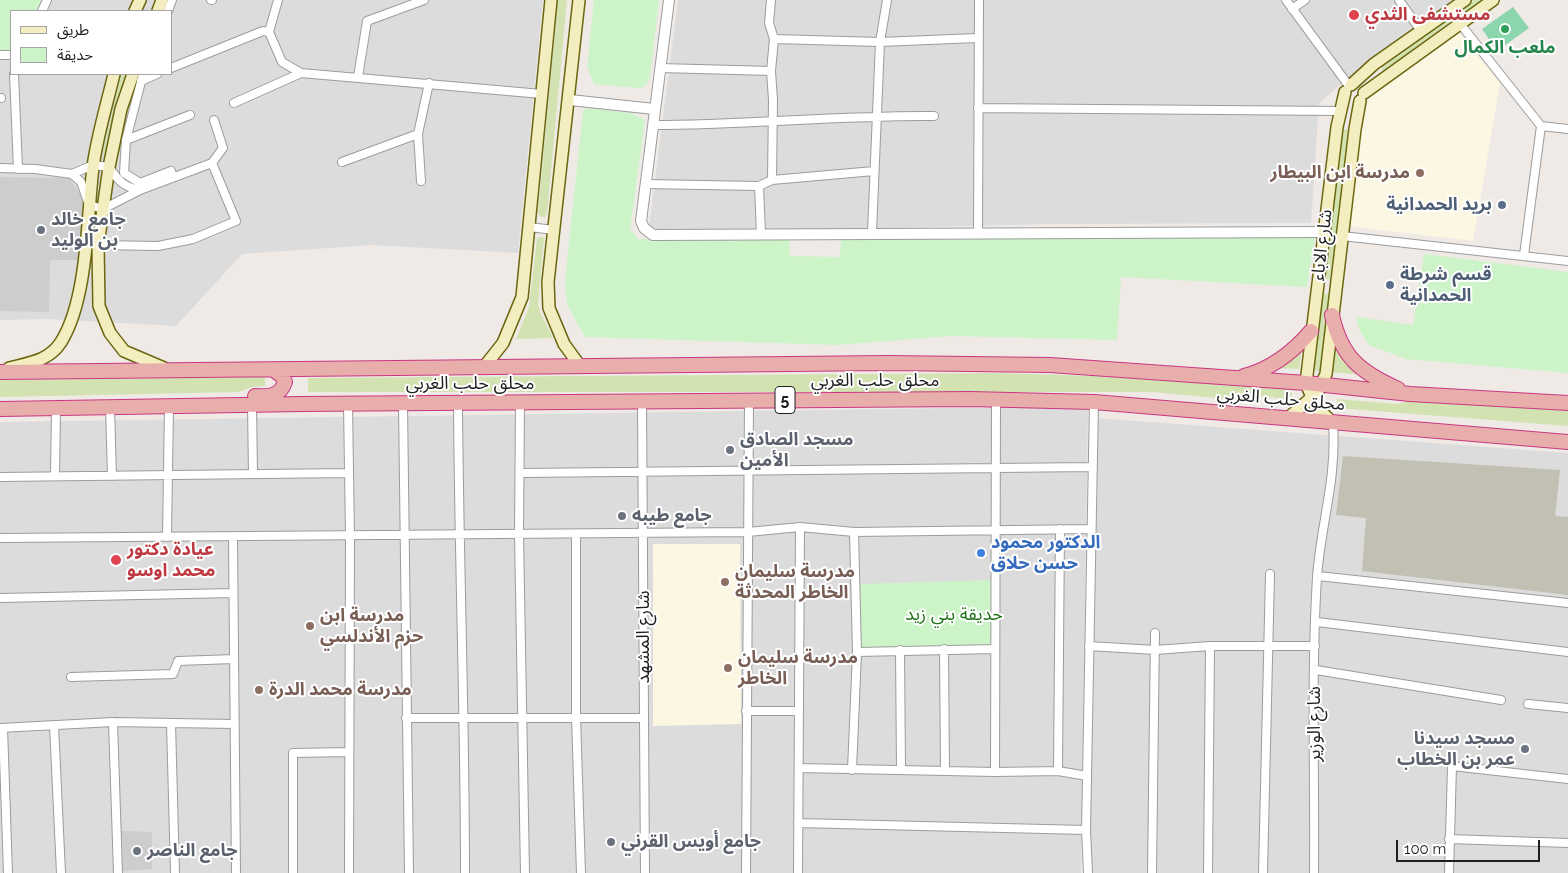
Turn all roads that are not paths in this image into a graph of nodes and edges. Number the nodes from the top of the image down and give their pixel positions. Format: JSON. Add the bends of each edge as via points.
{"nodes":[{"id":1,"x":278,"y":0,"type":"edge"},
{"id":2,"x":424,"y":0,"type":"edge"},
{"id":3,"x":551,"y":0,"type":"edge"},
{"id":4,"x":580,"y":0,"type":"edge"},
{"id":5,"x":669,"y":0,"type":"edge"},
{"id":6,"x":771,"y":0,"type":"edge"},
{"id":7,"x":887,"y":0,"type":"edge"},
{"id":8,"x":979,"y":0,"type":"edge"},
{"id":9,"x":1286,"y":0,"type":"edge"},
{"id":10,"x":1305,"y":0,"type":"edge"},
{"id":11,"x":1399,"y":0,"type":"edge"},
{"id":12,"x":1465,"y":0,"type":"edge"},
{"id":13,"x":1493,"y":0,"type":"edge"},
{"id":14,"x":1292,"y":9,"type":"junction"},
{"id":15,"x":1450,"y":10,"type":"junction"},
{"id":16,"x":1460,"y":24,"type":"junction"},
{"id":17,"x":1421,"y":31,"type":"junction"},
{"id":18,"x":269,"y":32,"type":"junction"},
{"id":19,"x":977,"y":38,"type":"junction"},
{"id":20,"x":774,"y":39,"type":"junction"},
{"id":21,"x":880,"y":42,"type":"junction"},
{"id":22,"x":1374,"y":64,"type":"junction"},
{"id":23,"x":172,"y":68,"type":"edge"},
{"id":24,"x":660,"y":68,"type":"junction"},
{"id":25,"x":771,"y":71,"type":"junction"},
{"id":26,"x":301,"y":73,"type":"junction"},
{"id":27,"x":14,"y":75,"type":"edge"},
{"id":28,"x":114,"y":75,"type":"edge"},
{"id":29,"x":139,"y":76,"type":"edge"},
{"id":30,"x":358,"y":77,"type":"junction"},
{"id":31,"x":1386,"y":77,"type":"junction"},
{"id":32,"x":429,"y":83,"type":"junction"},
{"id":33,"x":1348,"y":88,"type":"junction"},
{"id":34,"x":542,"y":94,"type":"junction"},
{"id":35,"x":1362,"y":97,"type":"junction"},
{"id":36,"x":570,"y":100,"type":"junction"},
{"id":37,"x":234,"y":103,"type":"dead end"},
{"id":38,"x":978,"y":108,"type":"junction"},
{"id":39,"x":654,"y":109,"type":"junction"},
{"id":40,"x":1340,"y":110,"type":"junction"},
{"id":41,"x":190,"y":115,"type":"dead end"},
{"id":42,"x":877,"y":116,"type":"junction"},
{"id":43,"x":934,"y":116,"type":"dead end"},
{"id":44,"x":214,"y":120,"type":"dead end"},
{"id":45,"x":773,"y":122,"type":"junction"},
{"id":46,"x":653,"y":125,"type":"junction"},
{"id":47,"x":1541,"y":126,"type":"junction"},
{"id":48,"x":1337,"y":127,"type":"junction"},
{"id":49,"x":1355,"y":129,"type":"junction"},
{"id":50,"x":1568,"y":129,"type":"edge"},
{"id":51,"x":418,"y":134,"type":"junction"},
{"id":52,"x":126,"y":140,"type":"junction"},
{"id":53,"x":342,"y":162,"type":"dead end"},
{"id":54,"x":212,"y":163,"type":"junction"},
{"id":55,"x":93,"y":165,"type":"junction"},
{"id":56,"x":109,"y":167,"type":"junction"},
{"id":57,"x":0,"y":168,"type":"edge"},
{"id":58,"x":18,"y":169,"type":"junction"},
{"id":59,"x":874,"y":171,"type":"junction"},
{"id":60,"x":72,"y":174,"type":"junction"},
{"id":61,"x":173,"y":178,"type":"junction"},
{"id":62,"x":772,"y":180,"type":"junction"},
{"id":63,"x":421,"y":181,"type":"dead end"},
{"id":64,"x":646,"y":184,"type":"junction"},
{"id":65,"x":759,"y":186,"type":"junction"},
{"id":66,"x":140,"y":190,"type":"junction"},
{"id":67,"x":90,"y":205,"type":"junction"},
{"id":68,"x":103,"y":209,"type":"junction"},
{"id":69,"x":529,"y":227,"type":"junction"},
{"id":70,"x":554,"y":230,"type":"junction"},
{"id":71,"x":872,"y":232,"type":"junction"},
{"id":72,"x":978,"y":232,"type":"junction"},
{"id":73,"x":1323,"y":232,"type":"junction"},
{"id":74,"x":761,"y":234,"type":"junction"},
{"id":75,"x":1342,"y":236,"type":"junction"},
{"id":76,"x":98,"y":245,"type":"junction"},
{"id":77,"x":1524,"y":255,"type":"junction"},
{"id":78,"x":1568,"y":261,"type":"edge"},
{"id":79,"x":1316,"y":289,"type":"junction"},
{"id":80,"x":1335,"y":290,"type":"junction"},
{"id":81,"x":1332,"y":315,"type":"junction"},
{"id":82,"x":1311,"y":330,"type":"junction"},
{"id":83,"x":580,"y":366,"type":"junction"},
{"id":84,"x":484,"y":367,"type":"junction"},
{"id":85,"x":274,"y":370,"type":"junction"},
{"id":86,"x":0,"y":371,"type":"edge"},
{"id":87,"x":170,"y":371,"type":"junction"},
{"id":88,"x":1235,"y":378,"type":"junction"},
{"id":89,"x":1306,"y":382,"type":"junction"},
{"id":90,"x":1322,"y":385,"type":"junction"},
{"id":91,"x":1410,"y":394,"type":"junction"},
{"id":92,"x":1311,"y":399,"type":"junction"},
{"id":93,"x":749,"y":401,"type":"junction"},
{"id":94,"x":996,"y":401,"type":"junction"},
{"id":95,"x":642,"y":402,"type":"junction"},
{"id":96,"x":1094,"y":402,"type":"junction"},
{"id":97,"x":458,"y":403,"type":"junction"},
{"id":98,"x":520,"y":403,"type":"junction"},
{"id":99,"x":1568,"y":403,"type":"edge"},
{"id":100,"x":348,"y":404,"type":"junction"},
{"id":101,"x":403,"y":404,"type":"junction"},
{"id":102,"x":252,"y":405,"type":"junction"},
{"id":103,"x":170,"y":406,"type":"junction"},
{"id":104,"x":218,"y":406,"type":"junction"},
{"id":105,"x":110,"y":407,"type":"junction"},
{"id":106,"x":56,"y":408,"type":"junction"},
{"id":107,"x":0,"y":409,"type":"edge"},
{"id":108,"x":1288,"y":418,"type":"junction"},
{"id":109,"x":1333,"y":423,"type":"junction"},
{"id":110,"x":1568,"y":442,"type":"edge"},
{"id":111,"x":1092,"y":467,"type":"junction"},
{"id":112,"x":643,"y":470,"type":"junction"},
{"id":113,"x":747,"y":470,"type":"junction"},
{"id":114,"x":996,"y":470,"type":"junction"},
{"id":115,"x":349,"y":473,"type":"junction"},
{"id":116,"x":521,"y":473,"type":"junction"},
{"id":117,"x":253,"y":474,"type":"junction"},
{"id":118,"x":168,"y":475,"type":"junction"},
{"id":119,"x":55,"y":476,"type":"junction"},
{"id":120,"x":112,"y":476,"type":"junction"},
{"id":121,"x":0,"y":477,"type":"edge"},
{"id":122,"x":800,"y":527,"type":"junction"},
{"id":123,"x":1060,"y":529,"type":"junction"},
{"id":124,"x":1091,"y":529,"type":"junction"},
{"id":125,"x":748,"y":532,"type":"junction"},
{"id":126,"x":854,"y":532,"type":"junction"},
{"id":127,"x":995,"y":532,"type":"junction"},
{"id":128,"x":643,"y":533,"type":"junction"},
{"id":129,"x":519,"y":534,"type":"junction"},
{"id":130,"x":576,"y":534,"type":"junction"},
{"id":131,"x":459,"y":535,"type":"junction"},
{"id":132,"x":405,"y":536,"type":"junction"},
{"id":133,"x":167,"y":537,"type":"junction"},
{"id":134,"x":233,"y":537,"type":"junction"},
{"id":135,"x":350,"y":537,"type":"junction"},
{"id":136,"x":0,"y":538,"type":"edge"},
{"id":137,"x":1270,"y":574,"type":"dead end"},
{"id":138,"x":1318,"y":576,"type":"junction"},
{"id":139,"x":233,"y":593,"type":"junction"},
{"id":140,"x":0,"y":598,"type":"edge"},
{"id":141,"x":1568,"y":603,"type":"edge"},
{"id":142,"x":1317,"y":622,"type":"junction"},
{"id":143,"x":1155,"y":633,"type":"dead end"},
{"id":144,"x":1089,"y":646,"type":"junction"},
{"id":145,"x":1210,"y":646,"type":"junction"},
{"id":146,"x":1315,"y":646,"type":"junction"},
{"id":147,"x":1267,"y":647,"type":"junction"},
{"id":148,"x":944,"y":649,"type":"junction"},
{"id":149,"x":995,"y":649,"type":"junction"},
{"id":150,"x":900,"y":650,"type":"junction"},
{"id":151,"x":1155,"y":650,"type":"junction"},
{"id":152,"x":857,"y":652,"type":"junction"},
{"id":153,"x":1568,"y":652,"type":"edge"},
{"id":154,"x":234,"y":659,"type":"junction"},
{"id":155,"x":1316,"y":670,"type":"junction"},
{"id":156,"x":71,"y":677,"type":"dead end"},
{"id":157,"x":1501,"y":700,"type":"dead end"},
{"id":158,"x":1528,"y":704,"type":"dead end"},
{"id":159,"x":1568,"y":708,"type":"edge"},
{"id":160,"x":746,"y":711,"type":"junction"},
{"id":161,"x":799,"y":711,"type":"junction"},
{"id":162,"x":465,"y":716,"type":"junction"},
{"id":163,"x":522,"y":717,"type":"junction"},
{"id":164,"x":576,"y":717,"type":"junction"},
{"id":165,"x":406,"y":718,"type":"junction"},
{"id":166,"x":644,"y":718,"type":"junction"},
{"id":167,"x":113,"y":722,"type":"junction"},
{"id":168,"x":171,"y":723,"type":"junction"},
{"id":169,"x":234,"y":724,"type":"junction"},
{"id":170,"x":54,"y":725,"type":"junction"},
{"id":171,"x":1,"y":728,"type":"edge"},
{"id":172,"x":349,"y":752,"type":"junction"},
{"id":173,"x":799,"y":768,"type":"junction"},
{"id":174,"x":852,"y":770,"type":"junction"},
{"id":175,"x":901,"y":770,"type":"junction"},
{"id":176,"x":945,"y":770,"type":"junction"},
{"id":177,"x":1058,"y":771,"type":"junction"},
{"id":178,"x":995,"y":772,"type":"junction"},
{"id":179,"x":1086,"y":776,"type":"junction"},
{"id":180,"x":1568,"y":779,"type":"edge"},
{"id":181,"x":798,"y":823,"type":"junction"},
{"id":182,"x":1086,"y":830,"type":"junction"},
{"id":183,"x":1449,"y":839,"type":"junction"},
{"id":184,"x":1568,"y":843,"type":"edge"},
{"id":185,"x":8,"y":873,"type":"edge"},
{"id":186,"x":61,"y":873,"type":"edge"},
{"id":187,"x":118,"y":873,"type":"edge"},
{"id":188,"x":175,"y":873,"type":"edge"},
{"id":189,"x":236,"y":873,"type":"edge"},
{"id":190,"x":293,"y":873,"type":"edge"},
{"id":191,"x":350,"y":873,"type":"edge"},
{"id":192,"x":409,"y":873,"type":"edge"},
{"id":193,"x":465,"y":873,"type":"edge"},
{"id":194,"x":525,"y":873,"type":"edge"},
{"id":195,"x":580,"y":873,"type":"edge"},
{"id":196,"x":645,"y":873,"type":"edge"},
{"id":197,"x":746,"y":873,"type":"edge"},
{"id":198,"x":798,"y":873,"type":"edge"},
{"id":199,"x":1088,"y":873,"type":"edge"},
{"id":200,"x":1152,"y":873,"type":"edge"},
{"id":201,"x":1208,"y":873,"type":"edge"},
{"id":202,"x":1263,"y":873,"type":"edge"},
{"id":203,"x":1314,"y":873,"type":"edge"},
{"id":204,"x":1449,"y":873,"type":"edge"}],
"edges":[{"from":1,"to":18,"type":"street"},
{"from":2,"to":30,"type":"street","via":[[367,21]]},
{"from":3,"to":34,"type":"main road"},
{"from":4,"to":36,"type":"main road"},
{"from":5,"to":24,"type":"street"},
{"from":6,"to":20,"type":"street","via":[[770,23]]},
{"from":7,"to":21,"type":"street"},
{"from":8,"to":19,"type":"street"},
{"from":9,"to":14,"type":"street"},
{"from":10,"to":14,"type":"street"},
{"from":11,"to":17,"type":"street"},
{"from":12,"to":15,"type":"main road","name":"شارع الاباء"},
{"from":13,"to":16,"type":"main road"},
{"from":14,"to":33,"type":"street"},
{"from":15,"to":16,"type":"street"},
{"from":15,"to":17,"type":"main road","name":"شارع الاباء"},
{"from":16,"to":31,"type":"main road"},
{"from":16,"to":47,"type":"street"},
{"from":17,"to":22,"type":"main road","name":"شارع الاباء"},
{"from":18,"to":23,"type":"street","via":[[263,31]]},
{"from":18,"to":26,"type":"street","via":[[282,62]]},
{"from":19,"to":21,"type":"street"},
{"from":19,"to":38,"type":"street"},
{"from":20,"to":21,"type":"street"},
{"from":20,"to":25,"type":"street"},
{"from":21,"to":42,"type":"street"},
{"from":22,"to":31,"type":"main road","via":[[1379,74]]},
{"from":22,"to":33,"type":"main road","name":"شارع الاباء"},
{"from":24,"to":25,"type":"street"},
{"from":24,"to":39,"type":"street"},
{"from":25,"to":45,"type":"street"},
{"from":26,"to":30,"type":"street"},
{"from":26,"to":37,"type":"street"},
{"from":27,"to":58,"type":"street"},
{"from":28,"to":55,"type":"main road"},
{"from":29,"to":52,"type":"street"},
{"from":29,"to":56,"type":"main road","via":[[121,109]]},
{"from":30,"to":32,"type":"street"},
{"from":31,"to":35,"type":"main road"},
{"from":32,"to":34,"type":"street"},
{"from":32,"to":51,"type":"street"},
{"from":33,"to":35,"type":"main road","via":[[1360,86]]},
{"from":33,"to":35,"type":"main road","via":[[1348,101],[1354,103]]},
{"from":33,"to":40,"type":"main road","name":"شارع الاباء"},
{"from":34,"to":69,"type":"main road"},
{"from":35,"to":49,"type":"main road","name":"شارع الاباء"},
{"from":36,"to":39,"type":"street"},
{"from":36,"to":70,"type":"main road"},
{"from":38,"to":40,"type":"street"},
{"from":38,"to":72,"type":"street"},
{"from":39,"to":46,"type":"street"},
{"from":40,"to":48,"type":"main road","name":"شارع الاباء"},
{"from":41,"to":52,"type":"street"},
{"from":42,"to":43,"type":"street"},
{"from":42,"to":45,"type":"street"},
{"from":42,"to":59,"type":"street"},
{"from":44,"to":54,"type":"street","via":[[223,148]]},
{"from":45,"to":46,"type":"street"},
{"from":45,"to":62,"type":"street"},
{"from":46,"to":64,"type":"street"},
{"from":47,"to":50,"type":"street"},
{"from":47,"to":77,"type":"street"},
{"from":48,"to":49,"type":"main road","via":[[1344,123]]},
{"from":48,"to":73,"type":"main road","name":"شارع الاباء"},
{"from":49,"to":75,"type":"main road","name":"شارع الاباء"},
{"from":51,"to":53,"type":"street"},
{"from":51,"to":63,"type":"street"},
{"from":52,"to":61,"type":"street","via":[[124,173],[140,183],[171,171]]},
{"from":54,"to":61,"type":"street"},
{"from":54,"to":76,"type":"street","via":[[236,221],[193,239],[158,246]]},
{"from":55,"to":56,"type":"street"},
{"from":55,"to":60,"type":"street"},
{"from":55,"to":67,"type":"main road"},
{"from":56,"to":66,"type":"street","via":[[118,180]]},
{"from":56,"to":68,"type":"main road"},
{"from":57,"to":58,"type":"street"},
{"from":58,"to":60,"type":"street"},
{"from":59,"to":62,"type":"street"},
{"from":59,"to":71,"type":"street"},
{"from":60,"to":67,"type":"street","via":[[81,182]]},
{"from":61,"to":66,"type":"street"},
{"from":62,"to":65,"type":"street"},
{"from":64,"to":65,"type":"street"},
{"from":64,"to":74,"type":"street","via":[[641,221],[653,235]]},
{"from":65,"to":74,"type":"street"},
{"from":66,"to":68,"type":"street"},
{"from":67,"to":68,"type":"street"},
{"from":67,"to":86,"type":"main road","via":[[80,282],[72,318],[61,343],[44,360]]},
{"from":68,"to":76,"type":"main road"},
{"from":69,"to":70,"type":"street"},
{"from":69,"to":84,"type":"main road","via":[[522,297],[503,343]]},
{"from":70,"to":83,"type":"main road","via":[[548,308],[564,344]]},
{"from":71,"to":72,"type":"street"},
{"from":71,"to":74,"type":"street"},
{"from":72,"to":73,"type":"street"},
{"from":73,"to":79,"type":"main road","name":"شارع الاباء"},
{"from":75,"to":77,"type":"street"},
{"from":75,"to":80,"type":"main road","name":"شارع الاباء"},
{"from":76,"to":87,"type":"main road","via":[[99,306],[110,333],[124,351]]},
{"from":77,"to":78,"type":"street"},
{"from":79,"to":80,"type":"main road"},
{"from":79,"to":82,"type":"main road","name":"شارع الاباء"},
{"from":80,"to":81,"type":"main road","name":"شارع الاباء"},
{"from":81,"to":90,"type":"main road","name":"شارع الاباء"},
{"from":81,"to":91,"type":"highway","via":[[1340,341],[1356,364],[1381,381]]},
{"from":82,"to":88,"type":"highway","via":[[1277,362]]},
{"from":82,"to":89,"type":"main road","name":"شارع الاباء"},
{"from":83,"to":84,"type":"highway","name":"محلق حلب الغربي","number":"5"},
{"from":83,"to":88,"type":"highway","name":"محلق حلب الغربي","number":"5","via":[[1041,365]]},
{"from":84,"to":85,"type":"highway","name":"محلق حلب الغربي","number":"5"},
{"from":85,"to":87,"type":"highway","name":"محلق حلب الغربي","number":"5"},
{"from":85,"to":104,"type":"highway","via":[[285,382],[282,389],[270,397],[249,397]]},
{"from":86,"to":87,"type":"highway","name":"محلق حلب الغربي","number":"5"},
{"from":88,"to":89,"type":"highway","name":"محلق حلب الغربي","number":"5"},
{"from":89,"to":90,"type":"highway","name":"محلق حلب الغربي","number":"5"},
{"from":89,"to":92,"type":"main road","name":"شارع الاباء"},
{"from":90,"to":91,"type":"highway","name":"محلق حلب الغربي","number":"5"},
{"from":90,"to":92,"type":"main road","name":"شارع الاباء"},
{"from":91,"to":99,"type":"highway","name":"محلق حلب الغربي","number":"5"},
{"from":92,"to":108,"type":"main road","name":"شارع الاباء"},
{"from":92,"to":109,"type":"main road","name":"شارع الاباء"},
{"from":93,"to":94,"type":"highway","name":"محلق حلب الغربي","number":"5"},
{"from":93,"to":95,"type":"highway","name":"محلق حلب الغربي","number":"5"},
{"from":93,"to":113,"type":"street"},
{"from":94,"to":96,"type":"highway","name":"محلق حلب الغربي","number":"5"},
{"from":94,"to":114,"type":"street"},
{"from":95,"to":98,"type":"highway","name":"محلق حلب الغربي","number":"5"},
{"from":95,"to":112,"type":"street","name":"شارع المشهد"},
{"from":96,"to":108,"type":"highway","name":"محلق حلب الغربي","number":"5"},
{"from":96,"to":111,"type":"street"},
{"from":97,"to":98,"type":"highway","name":"محلق حلب الغربي","number":"5"},
{"from":97,"to":101,"type":"highway","name":"محلق حلب الغربي","number":"5"},
{"from":97,"to":131,"type":"street"},
{"from":98,"to":116,"type":"street"},
{"from":100,"to":101,"type":"highway","name":"محلق حلب الغربي","number":"5"},
{"from":100,"to":102,"type":"highway","name":"محلق حلب الغربي","number":"5"},
{"from":100,"to":115,"type":"street"},
{"from":101,"to":132,"type":"street"},
{"from":102,"to":104,"type":"highway","name":"محلق حلب الغربي","number":"5"},
{"from":102,"to":117,"type":"street"},
{"from":103,"to":104,"type":"highway","name":"محلق حلب الغربي","number":"5"},
{"from":103,"to":105,"type":"highway","name":"محلق حلب الغربي","number":"5"},
{"from":103,"to":118,"type":"street"},
{"from":105,"to":106,"type":"highway","name":"محلق حلب الغربي","number":"5"},
{"from":105,"to":120,"type":"street"},
{"from":106,"to":107,"type":"highway","name":"محلق حلب الغربي","number":"5"},
{"from":106,"to":119,"type":"street"},
{"from":108,"to":109,"type":"highway","name":"محلق حلب الغربي","number":"5"},
{"from":109,"to":110,"type":"highway","name":"محلق حلب الغربي","number":"5"},
{"from":109,"to":138,"type":"street","name":"شارع الوزير","via":[[1335,452]]},
{"from":111,"to":114,"type":"street"},
{"from":111,"to":124,"type":"street"},
{"from":112,"to":113,"type":"street"},
{"from":112,"to":116,"type":"street"},
{"from":112,"to":128,"type":"street","name":"شارع المشهد"},
{"from":113,"to":114,"type":"street"},
{"from":113,"to":125,"type":"street"},
{"from":114,"to":127,"type":"street"},
{"from":115,"to":117,"type":"street"},
{"from":115,"to":135,"type":"street"},
{"from":116,"to":129,"type":"street"},
{"from":117,"to":118,"type":"street"},
{"from":118,"to":120,"type":"street"},
{"from":118,"to":133,"type":"street"},
{"from":119,"to":120,"type":"street"},
{"from":119,"to":121,"type":"street"},
{"from":122,"to":125,"type":"street"},
{"from":122,"to":126,"type":"street"},
{"from":122,"to":161,"type":"street"},
{"from":123,"to":124,"type":"street"},
{"from":123,"to":127,"type":"street"},
{"from":123,"to":177,"type":"street"},
{"from":124,"to":144,"type":"street"},
{"from":125,"to":128,"type":"street"},
{"from":125,"to":160,"type":"street"},
{"from":126,"to":127,"type":"street"},
{"from":126,"to":152,"type":"street"},
{"from":127,"to":149,"type":"street"},
{"from":128,"to":130,"type":"street"},
{"from":128,"to":166,"type":"street","name":"شارع المشهد"},
{"from":129,"to":130,"type":"street"},
{"from":129,"to":131,"type":"street"},
{"from":129,"to":163,"type":"street"},
{"from":130,"to":164,"type":"street"},
{"from":131,"to":132,"type":"street"},
{"from":131,"to":162,"type":"street"},
{"from":132,"to":135,"type":"street"},
{"from":132,"to":165,"type":"street"},
{"from":133,"to":134,"type":"street"},
{"from":133,"to":136,"type":"street"},
{"from":134,"to":135,"type":"street"},
{"from":134,"to":139,"type":"street"},
{"from":135,"to":172,"type":"street"},
{"from":137,"to":147,"type":"street"},
{"from":138,"to":141,"type":"street"},
{"from":138,"to":142,"type":"street","name":"شارع الوزير"},
{"from":139,"to":140,"type":"street"},
{"from":139,"to":154,"type":"street"},
{"from":142,"to":146,"type":"street","name":"شارع الوزير"},
{"from":142,"to":153,"type":"street"},
{"from":143,"to":151,"type":"street"},
{"from":144,"to":151,"type":"street"},
{"from":144,"to":179,"type":"street"},
{"from":145,"to":147,"type":"street"},
{"from":145,"to":151,"type":"street"},
{"from":145,"to":201,"type":"street"},
{"from":146,"to":147,"type":"street"},
{"from":146,"to":155,"type":"street","name":"شارع الوزير"},
{"from":147,"to":202,"type":"street"},
{"from":148,"to":149,"type":"street"},
{"from":148,"to":150,"type":"street"},
{"from":148,"to":176,"type":"street"},
{"from":149,"to":178,"type":"street"},
{"from":150,"to":152,"type":"street"},
{"from":150,"to":175,"type":"street"},
{"from":151,"to":200,"type":"street"},
{"from":152,"to":174,"type":"street"},
{"from":154,"to":156,"type":"street","via":[[178,661],[173,674]]},
{"from":154,"to":169,"type":"street"},
{"from":155,"to":157,"type":"street"},
{"from":155,"to":203,"type":"street","name":"شارع الوزير"},
{"from":158,"to":159,"type":"street"},
{"from":160,"to":161,"type":"street"},
{"from":160,"to":197,"type":"street"},
{"from":161,"to":173,"type":"street"},
{"from":162,"to":163,"type":"street"},
{"from":162,"to":165,"type":"street"},
{"from":162,"to":193,"type":"street"},
{"from":163,"to":164,"type":"street"},
{"from":163,"to":194,"type":"street"},
{"from":164,"to":166,"type":"street"},
{"from":164,"to":195,"type":"street"},
{"from":165,"to":192,"type":"street"},
{"from":166,"to":196,"type":"street","name":"شارع المشهد"},
{"from":167,"to":168,"type":"street"},
{"from":167,"to":170,"type":"street"},
{"from":167,"to":187,"type":"street"},
{"from":168,"to":169,"type":"street"},
{"from":168,"to":188,"type":"street"},
{"from":169,"to":189,"type":"street"},
{"from":170,"to":171,"type":"street"},
{"from":170,"to":186,"type":"street"},
{"from":171,"to":185,"type":"street"},
{"from":172,"to":190,"type":"street","via":[[293,753]]},
{"from":172,"to":191,"type":"street"},
{"from":173,"to":174,"type":"street"},
{"from":173,"to":181,"type":"street"},
{"from":174,"to":175,"type":"street"},
{"from":175,"to":176,"type":"street"},
{"from":176,"to":178,"type":"street"},
{"from":177,"to":178,"type":"street"},
{"from":177,"to":179,"type":"street"},
{"from":179,"to":182,"type":"street"},
{"from":180,"to":183,"type":"street","via":[[1452,766]]},
{"from":181,"to":182,"type":"street"},
{"from":181,"to":198,"type":"street"},
{"from":182,"to":199,"type":"street"},
{"from":183,"to":184,"type":"street"},
{"from":183,"to":204,"type":"street"}]}
